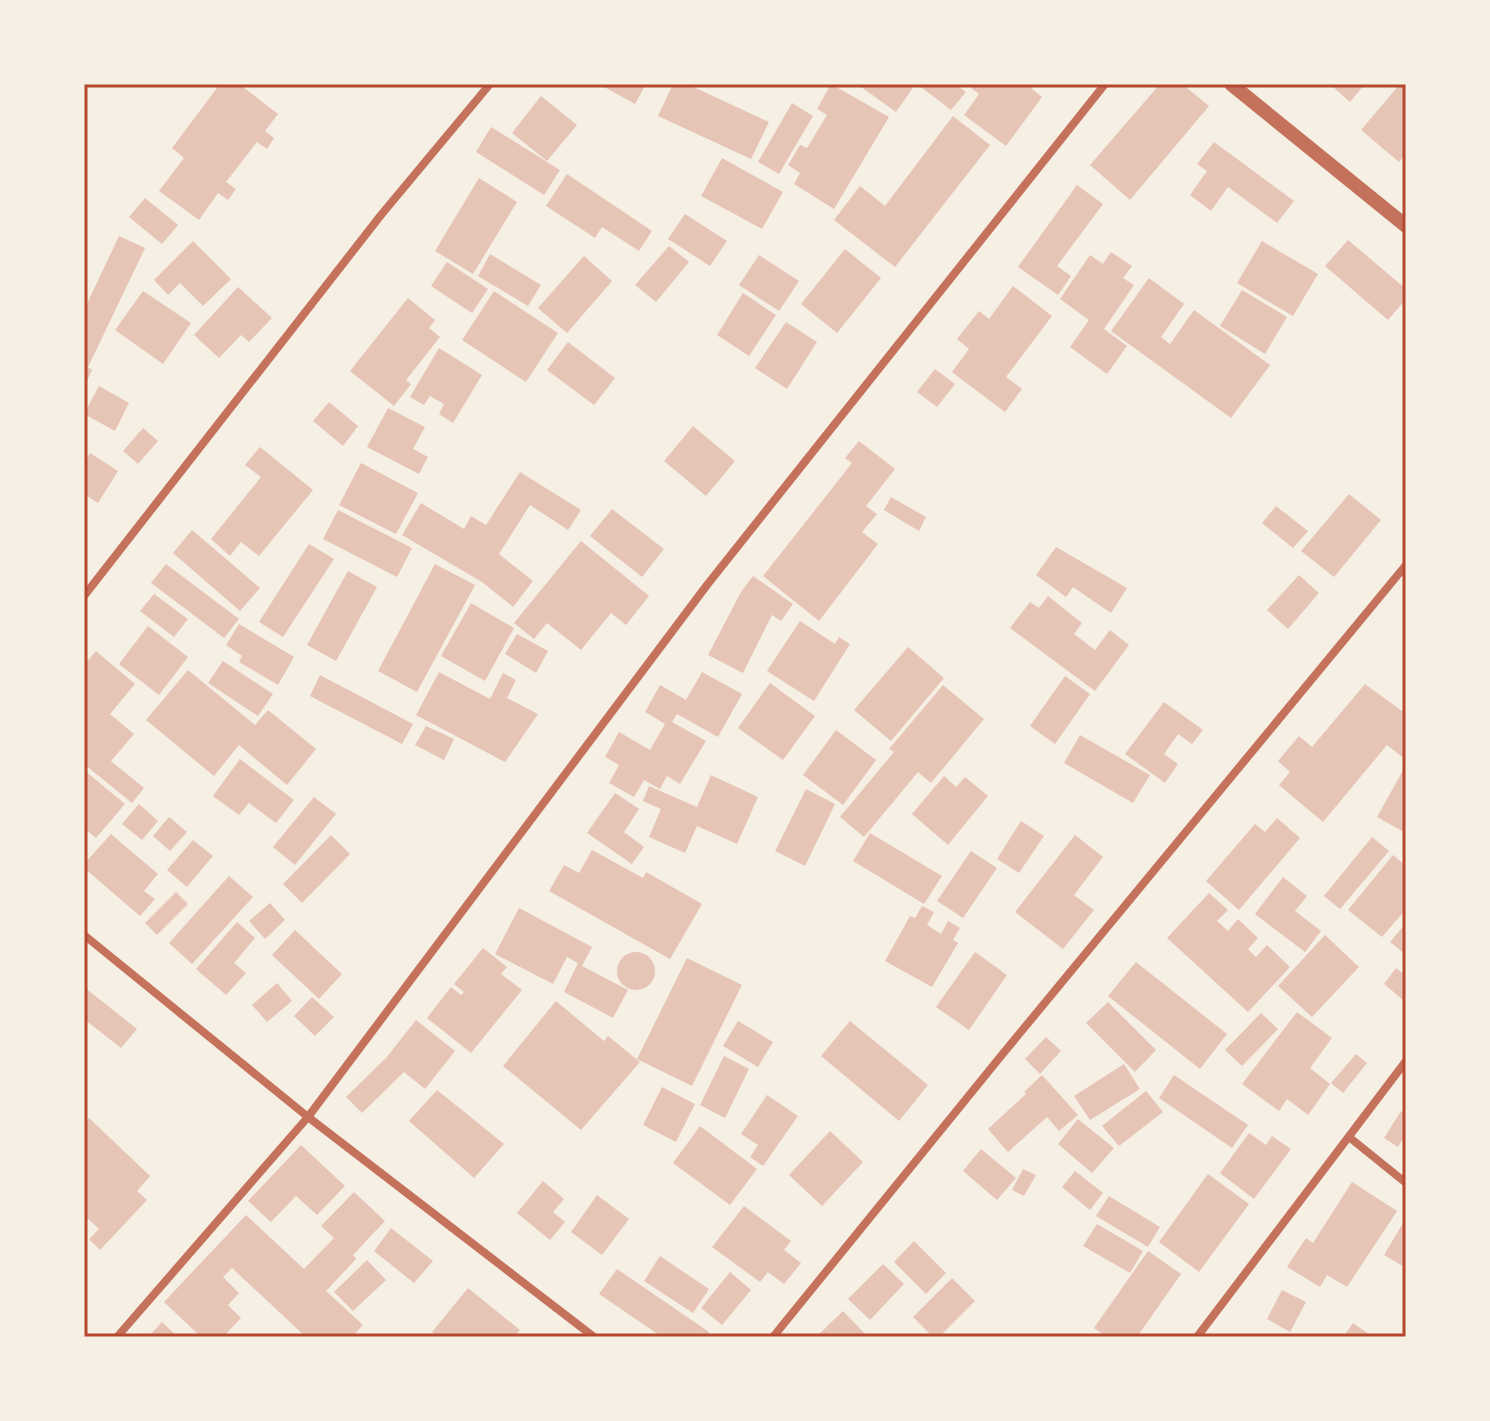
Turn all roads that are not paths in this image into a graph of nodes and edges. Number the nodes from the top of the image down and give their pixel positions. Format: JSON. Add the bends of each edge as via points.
{"nodes":[{"id":1,"x":490,"y":84,"type":"edge"},
{"id":2,"x":1105,"y":84,"type":"edge"},
{"id":3,"x":1231,"y":84,"type":"edge"},
{"id":4,"x":1406,"y":226,"type":"edge"},
{"id":5,"x":1406,"y":565,"type":"edge"},
{"id":6,"x":84,"y":596,"type":"edge"},
{"id":7,"x":84,"y":935,"type":"edge"},
{"id":8,"x":1406,"y":1061,"type":"edge"},
{"id":9,"x":308,"y":1117,"type":"junction"},
{"id":10,"x":1349,"y":1137,"type":"junction"},
{"id":11,"x":1406,"y":1183,"type":"edge"},
{"id":12,"x":117,"y":1337,"type":"edge"},
{"id":13,"x":594,"y":1337,"type":"edge"},
{"id":14,"x":773,"y":1337,"type":"edge"},
{"id":15,"x":1197,"y":1337,"type":"edge"}],
"edges":[{"from":1,"to":6,"type":"street","via":[[381,215]]},
{"from":2,"to":9,"type":"street","via":[[707,585]]},
{"from":3,"to":4,"type":"street"},
{"from":5,"to":14,"type":"street"},
{"from":7,"to":9,"type":"street"},
{"from":8,"to":10,"type":"street"},
{"from":9,"to":12,"type":"street"},
{"from":9,"to":13,"type":"street"},
{"from":10,"to":11,"type":"street"},
{"from":10,"to":15,"type":"street"}]}
